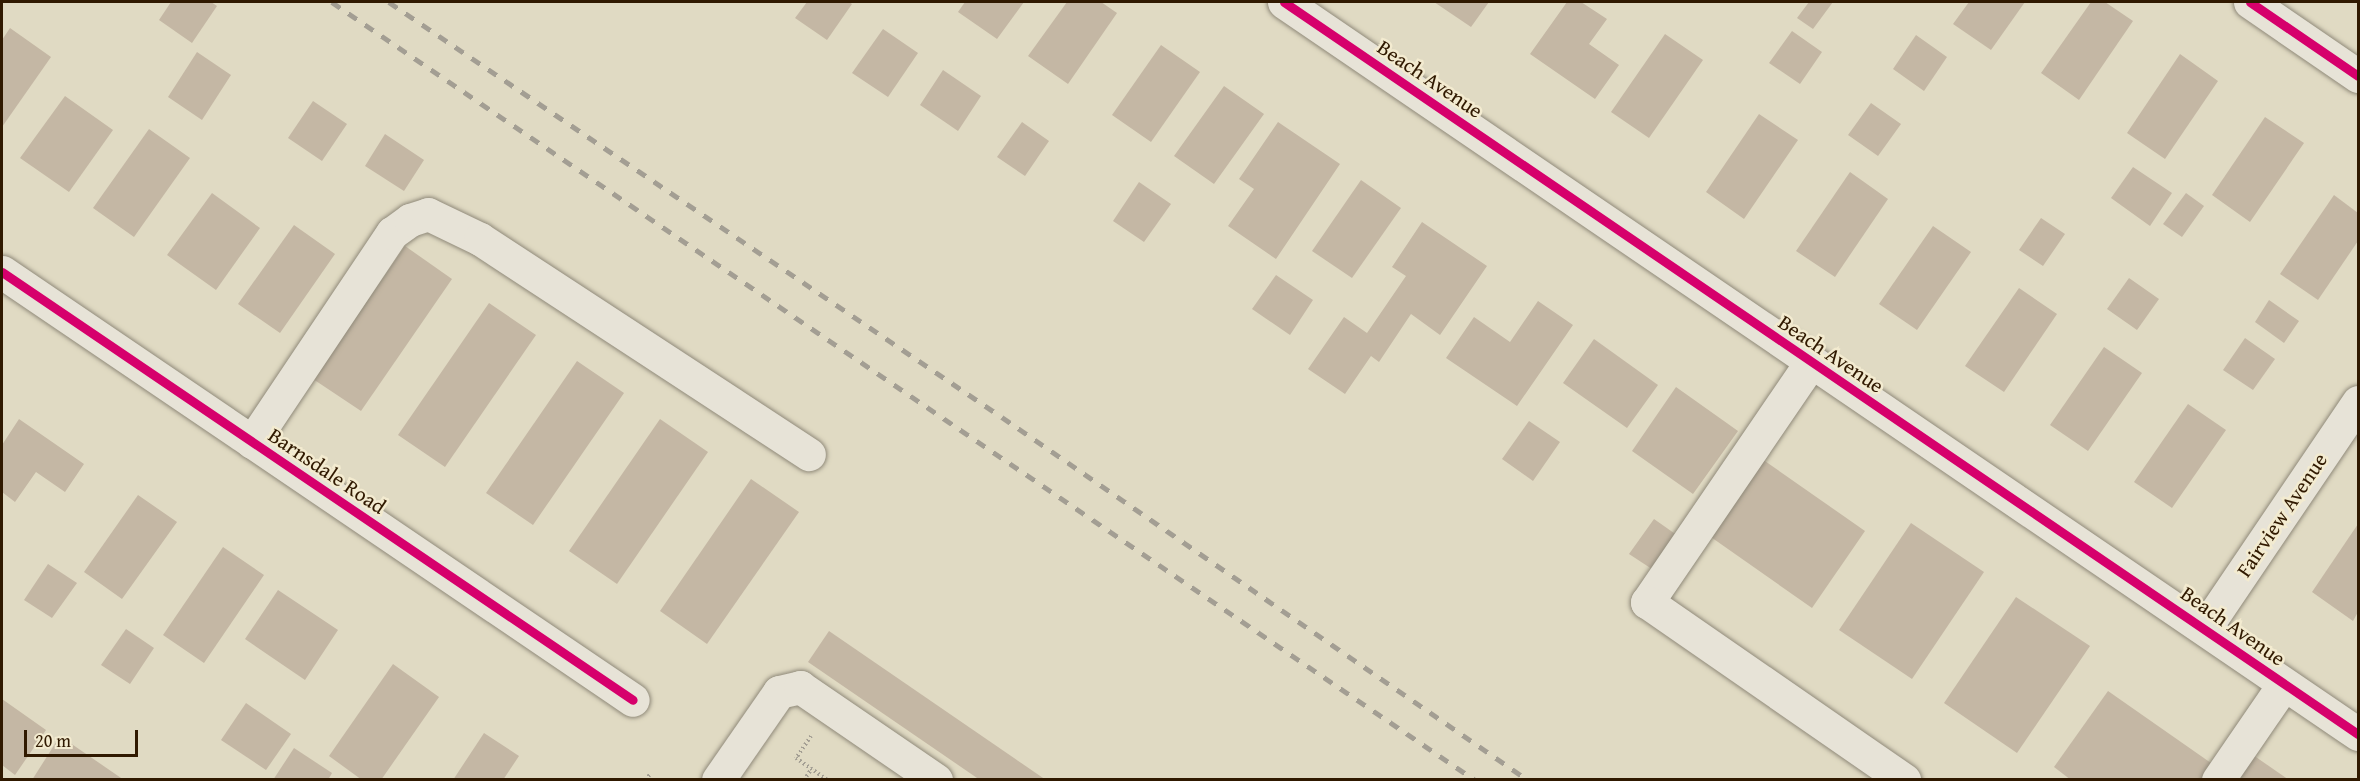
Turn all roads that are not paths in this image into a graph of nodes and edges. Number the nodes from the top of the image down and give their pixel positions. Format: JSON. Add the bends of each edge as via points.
{"nodes":[{"id":1,"x":1284,"y":2,"type":"edge"},
{"id":2,"x":2250,"y":2,"type":"edge"},
{"id":3,"x":2358,"y":76,"type":"edge"},
{"id":4,"x":2,"y":272,"type":"edge"},
{"id":5,"x":1811,"y":362,"type":"junction"},
{"id":6,"x":2358,"y":402,"type":"edge"},
{"id":7,"x":252,"y":442,"type":"junction"},
{"id":8,"x":809,"y":454,"type":"dead end"},
{"id":9,"x":2205,"y":628,"type":"junction"},
{"id":10,"x":2284,"y":684,"type":"junction"},
{"id":11,"x":633,"y":700,"type":"dead end"},
{"id":12,"x":2358,"y":734,"type":"edge"},
{"id":13,"x":718,"y":780,"type":"edge"},
{"id":14,"x":936,"y":780,"type":"edge"},
{"id":15,"x":1904,"y":780,"type":"edge"},
{"id":16,"x":2218,"y":780,"type":"edge"}],
"edges":[{"from":1,"to":5,"type":"street","name":"Beach Avenue"},
{"from":2,"to":3,"type":"street"},
{"from":4,"to":7,"type":"street","name":"Barnsdale Road"},
{"from":5,"to":9,"type":"street","name":"Beach Avenue"},
{"from":5,"to":15,"type":"street","via":[[1647,602]]},
{"from":6,"to":9,"type":"street","name":"Fairview Avenue"},
{"from":7,"to":8,"type":"street","via":[[392,233],[428,213],[480,239]]},
{"from":7,"to":11,"type":"street","name":"Barnsdale Road"},
{"from":9,"to":10,"type":"street","name":"Beach Avenue"},
{"from":10,"to":12,"type":"street","name":"Beach Avenue"},
{"from":10,"to":16,"type":"street"},
{"from":13,"to":14,"type":"street","via":[[779,692],[800,687]]}]}
